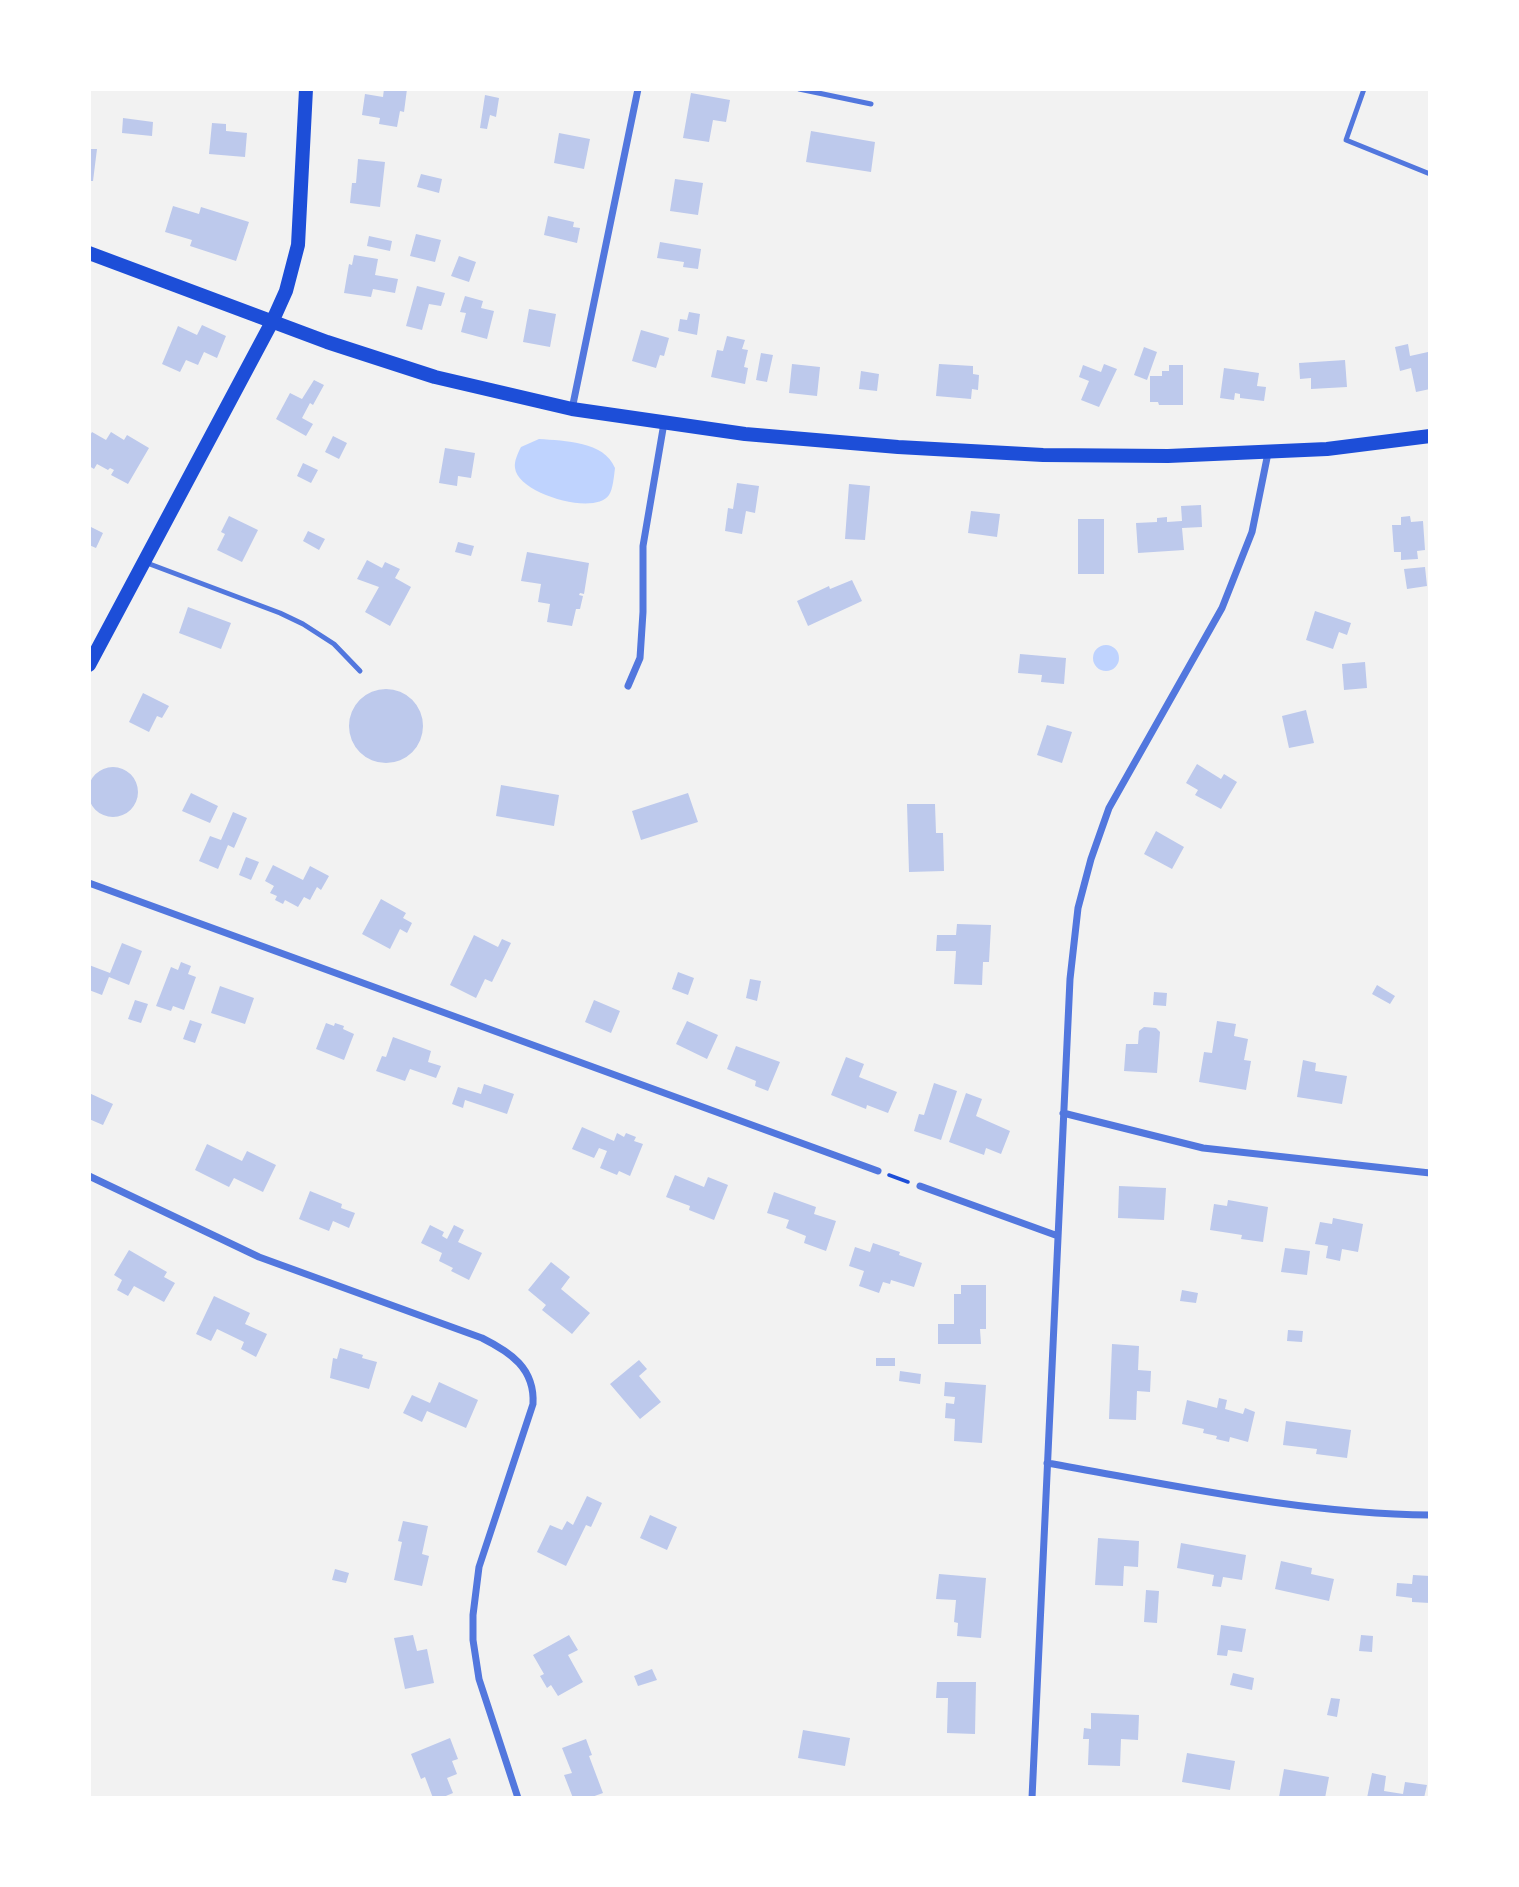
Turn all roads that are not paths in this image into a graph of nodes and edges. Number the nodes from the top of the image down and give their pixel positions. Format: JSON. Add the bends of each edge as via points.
{"nodes":[{"id":1,"x":306,"y":89,"type":"edge"},
{"id":2,"x":638,"y":89,"type":"edge"},
{"id":3,"x":800,"y":89,"type":"edge"},
{"id":4,"x":1364,"y":89,"type":"edge"},
{"id":5,"x":871,"y":104,"type":"dead end"},
{"id":6,"x":1430,"y":174,"type":"edge"},
{"id":7,"x":89,"y":253,"type":"edge"},
{"id":8,"x":272,"y":320,"type":"junction"},
{"id":9,"x":572,"y":410,"type":"junction"},
{"id":10,"x":664,"y":422,"type":"junction"},
{"id":11,"x":1430,"y":436,"type":"edge"},
{"id":12,"x":1268,"y":453,"type":"junction"},
{"id":13,"x":144,"y":561,"type":"junction"},
{"id":14,"x":89,"y":665,"type":"edge"},
{"id":15,"x":360,"y":671,"type":"dead end"},
{"id":16,"x":628,"y":686,"type":"dead end"},
{"id":17,"x":89,"y":883,"type":"edge"},
{"id":18,"x":1063,"y":1113,"type":"junction"},
{"id":19,"x":878,"y":1171,"type":"road end"},
{"id":20,"x":1430,"y":1173,"type":"edge"},
{"id":21,"x":89,"y":1176,"type":"edge"},
{"id":22,"x":920,"y":1186,"type":"road end"},
{"id":23,"x":1058,"y":1236,"type":"junction"},
{"id":24,"x":1047,"y":1463,"type":"junction"},
{"id":25,"x":1430,"y":1515,"type":"edge"},
{"id":26,"x":517,"y":1798,"type":"edge"},
{"id":27,"x":1032,"y":1798,"type":"edge"}],
"edges":[{"from":1,"to":8,"type":"main road","via":[[298,245],[286,291]]},
{"from":2,"to":9,"type":"street"},
{"from":3,"to":5,"type":"lane"},
{"from":4,"to":6,"type":"lane","via":[[1346,140]]},
{"from":7,"to":8,"type":"main road"},
{"from":8,"to":9,"type":"main road","via":[[435,377]]},
{"from":8,"to":13,"type":"main road"},
{"from":9,"to":10,"type":"main road"},
{"from":10,"to":12,"type":"main road","via":[[770,436],[1031,455]]},
{"from":10,"to":16,"type":"street","via":[[643,546],[640,657]]},
{"from":11,"to":12,"type":"main road"},
{"from":12,"to":18,"type":"street","via":[[1252,532],[1223,608],[1109,808],[1091,859],[1078,908],[1070,979]]},
{"from":13,"to":14,"type":"main road"},
{"from":13,"to":15,"type":"lane","via":[[303,624],[334,644]]},
{"from":17,"to":19,"type":"street"},
{"from":18,"to":20,"type":"street","via":[[1203,1148]]},
{"from":18,"to":23,"type":"street"},
{"from":21,"to":26,"type":"street","via":[[259,1257],[482,1338],[511,1354],[527,1371],[533,1404],[479,1567],[473,1615],[475,1660],[484,1699]]},
{"from":22,"to":23,"type":"street"},
{"from":23,"to":24,"type":"street"},
{"from":24,"to":25,"type":"street","via":[[1375,1515]]},
{"from":24,"to":27,"type":"street"}]}
